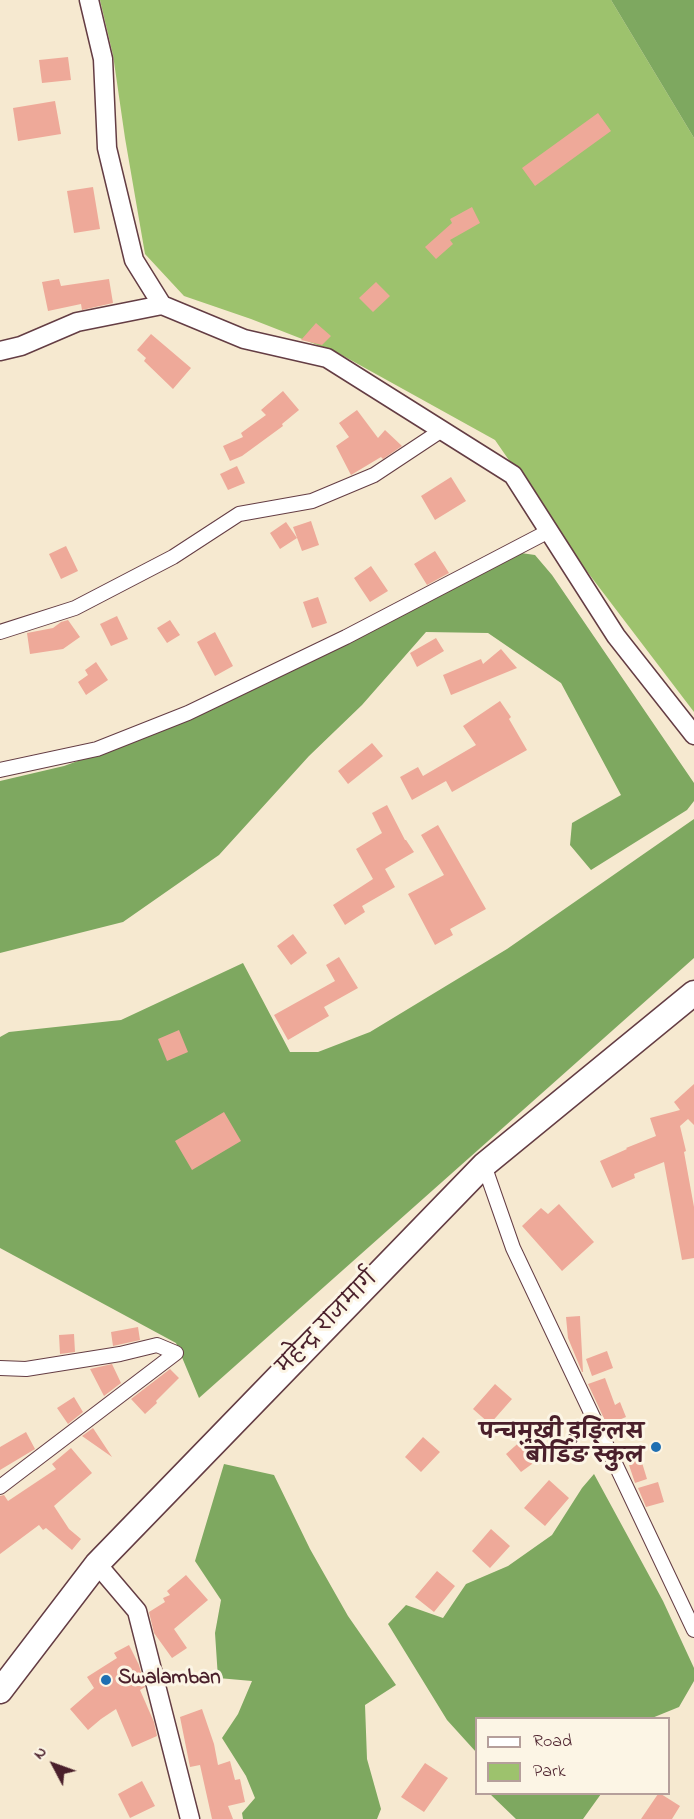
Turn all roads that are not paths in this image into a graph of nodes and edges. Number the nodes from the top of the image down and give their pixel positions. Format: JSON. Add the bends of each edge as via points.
{"nodes":[{"id":1,"x":89,"y":0,"type":"edge"},
{"id":2,"x":162,"y":305,"type":"junction"},
{"id":3,"x":0,"y":351,"type":"edge"},
{"id":4,"x":442,"y":430,"type":"junction"},
{"id":5,"x":549,"y":531,"type":"junction"},
{"id":6,"x":0,"y":632,"type":"edge"},
{"id":7,"x":694,"y":735,"type":"edge"},
{"id":8,"x":0,"y":770,"type":"edge"},
{"id":9,"x":694,"y":993,"type":"edge"},
{"id":10,"x":484,"y":1165,"type":"junction"},
{"id":11,"x":0,"y":1368,"type":"edge"},
{"id":12,"x":0,"y":1487,"type":"edge"},
{"id":13,"x":97,"y":1564,"type":"junction"},
{"id":14,"x":694,"y":1630,"type":"edge"},
{"id":15,"x":0,"y":1691,"type":"edge"},
{"id":16,"x":190,"y":1819,"type":"edge"}],
"edges":[{"from":1,"to":2,"type":"street","via":[[103,59],[107,148],[134,260]]},
{"from":2,"to":3,"type":"street","via":[[77,322]]},
{"from":2,"to":4,"type":"street","via":[[244,339],[327,358]]},
{"from":4,"to":5,"type":"street","via":[[513,475]]},
{"from":4,"to":6,"type":"street","via":[[374,476],[312,501],[239,514],[173,557],[75,608]]},
{"from":5,"to":7,"type":"street","via":[[616,636]]},
{"from":5,"to":8,"type":"street","via":[[346,637],[188,713],[97,749]]},
{"from":9,"to":10,"type":"highway","name":"महेन्द्र राजमार्ग"},
{"from":10,"to":13,"type":"highway","name":"महेन्द्र राजमार्ग"},
{"from":10,"to":14,"type":"street","via":[[513,1248]]},
{"from":11,"to":12,"type":"street","via":[[26,1370],[157,1345],[176,1353]]},
{"from":13,"to":15,"type":"highway","name":"महेन्द्र राजमार्ग"},
{"from":13,"to":16,"type":"street","via":[[137,1611]]}]}
